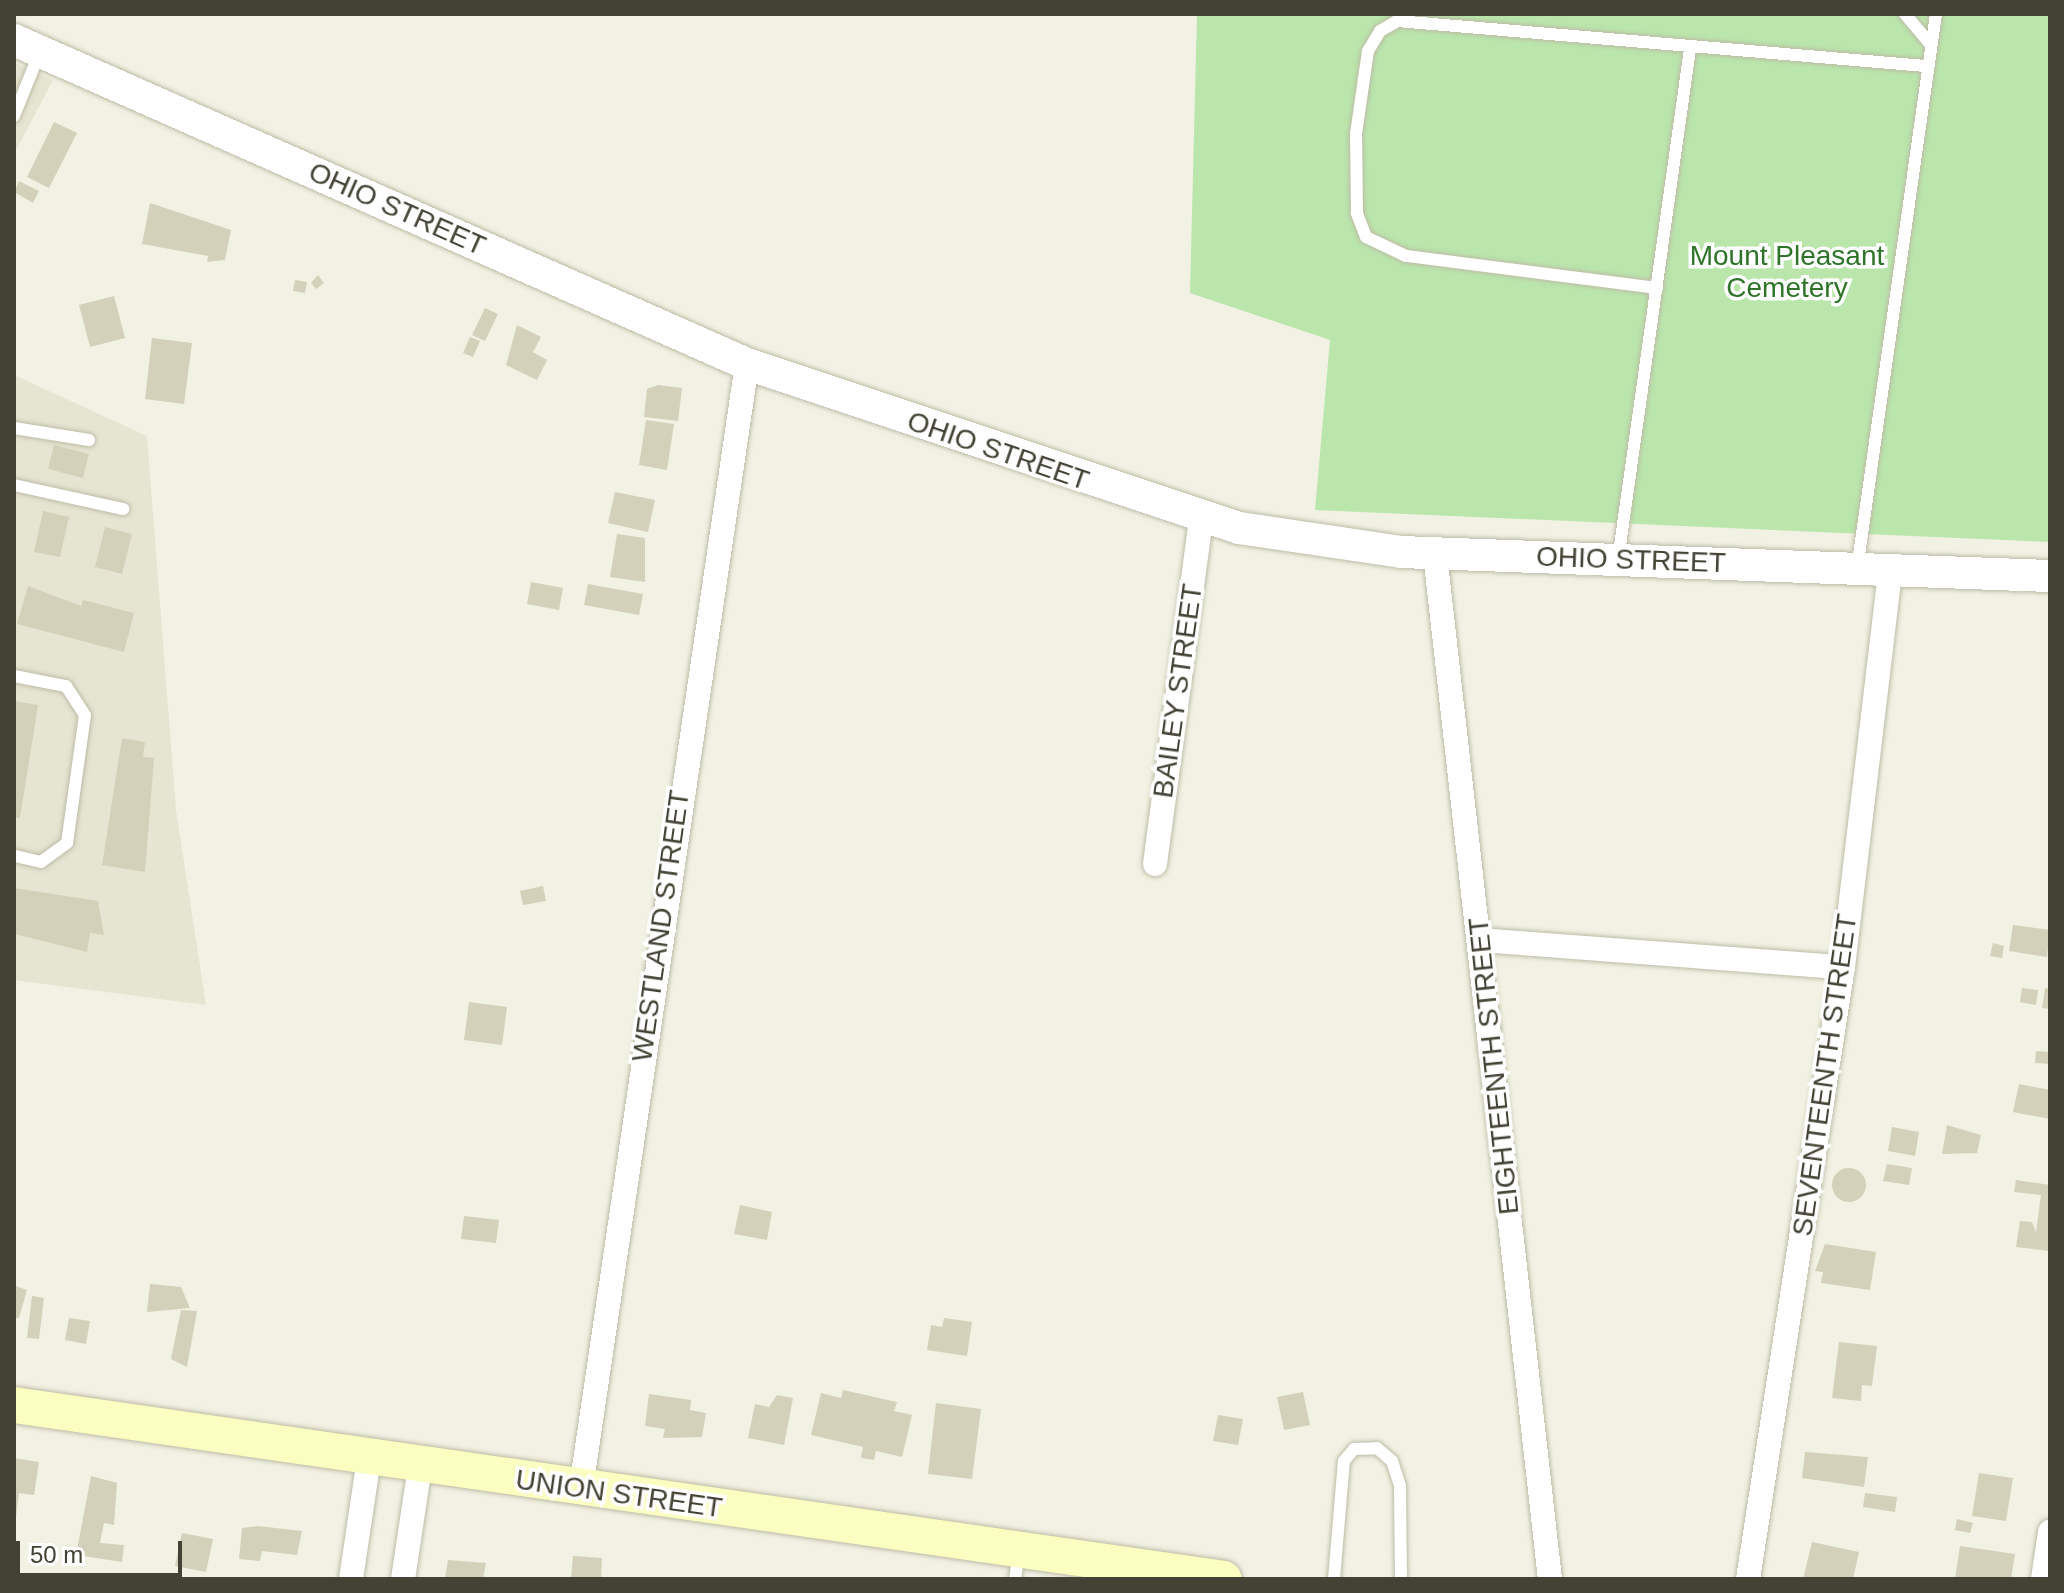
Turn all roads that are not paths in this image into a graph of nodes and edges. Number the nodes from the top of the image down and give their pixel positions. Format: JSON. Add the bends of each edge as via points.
{"nodes":[{"id":1,"x":1905,"y":14,"type":"edge"},
{"id":2,"x":1936,"y":14,"type":"edge"},
{"id":3,"x":1930,"y":44,"type":"junction"},
{"id":4,"x":27,"y":45,"type":"edge"},
{"id":5,"x":1690,"y":49,"type":"junction"},
{"id":6,"x":1925,"y":66,"type":"junction"},
{"id":7,"x":14,"y":116,"type":"edge"},
{"id":8,"x":1657,"y":288,"type":"junction"},
{"id":9,"x":747,"y":364,"type":"junction"},
{"id":10,"x":14,"y":428,"type":"edge"},
{"id":11,"x":89,"y":440,"type":"dead end"},
{"id":12,"x":14,"y":485,"type":"edge"},
{"id":13,"x":123,"y":509,"type":"dead end"},
{"id":14,"x":1201,"y":518,"type":"junction"},
{"id":15,"x":1435,"y":554,"type":"junction"},
{"id":16,"x":1618,"y":560,"type":"junction"},
{"id":17,"x":1857,"y":569,"type":"junction"},
{"id":18,"x":1890,"y":570,"type":"junction"},
{"id":19,"x":2050,"y":576,"type":"edge"},
{"id":20,"x":14,"y":676,"type":"edge"},
{"id":21,"x":14,"y":856,"type":"edge"},
{"id":22,"x":1155,"y":864,"type":"dead end"},
{"id":23,"x":1480,"y":940,"type":"junction"},
{"id":24,"x":1843,"y":967,"type":"junction"},
{"id":25,"x":14,"y":1405,"type":"edge"},
{"id":26,"x":369,"y":1459,"type":"junction"},
{"id":27,"x":420,"y":1467,"type":"junction"},
{"id":28,"x":581,"y":1488,"type":"junction"},
{"id":29,"x":2050,"y":1532,"type":"edge"},
{"id":30,"x":1017,"y":1565,"type":"edge"},
{"id":31,"x":1185,"y":1576,"type":"edge"},
{"id":32,"x":351,"y":1579,"type":"edge"},
{"id":33,"x":403,"y":1579,"type":"edge"},
{"id":34,"x":1224,"y":1579,"type":"edge"},
{"id":35,"x":1334,"y":1579,"type":"edge"},
{"id":36,"x":1401,"y":1579,"type":"edge"},
{"id":37,"x":1550,"y":1579,"type":"edge"},
{"id":38,"x":1748,"y":1579,"type":"edge"},
{"id":39,"x":2043,"y":1579,"type":"edge"}],
"edges":[{"from":1,"to":3,"type":"lane"},
{"from":2,"to":3,"type":"lane"},
{"from":3,"to":6,"type":"lane"},
{"from":4,"to":7,"type":"lane"},
{"from":4,"to":9,"type":"street","name":"OHIO STREET"},
{"from":5,"to":6,"type":"lane"},
{"from":5,"to":8,"type":"lane"},
{"from":5,"to":8,"type":"lane","via":[[1397,21],[1374,38],[1362,83],[1357,213],[1376,245],[1406,256]]},
{"from":6,"to":17,"type":"lane"},
{"from":8,"to":16,"type":"lane"},
{"from":9,"to":14,"type":"street","name":"OHIO STREET"},
{"from":9,"to":28,"type":"street","name":"WESTLAND STREET"},
{"from":10,"to":11,"type":"lane"},
{"from":12,"to":13,"type":"lane"},
{"from":14,"to":15,"type":"street","name":"OHIO STREET","via":[[1306,542]]},
{"from":14,"to":22,"type":"street","name":"BAILEY STREET"},
{"from":15,"to":16,"type":"street","name":"OHIO STREET"},
{"from":15,"to":23,"type":"street","name":"EIGHTEENTH STREET"},
{"from":16,"to":17,"type":"street","name":"OHIO STREET"},
{"from":17,"to":18,"type":"street","name":"OHIO STREET"},
{"from":18,"to":19,"type":"street","name":"OHIO STREET"},
{"from":18,"to":24,"type":"street","name":"SEVENTEENTH STREET"},
{"from":20,"to":21,"type":"lane","via":[[66,686],[85,715],[67,843],[41,862]]},
{"from":23,"to":24,"type":"street"},
{"from":23,"to":37,"type":"street","name":"EIGHTEENTH STREET"},
{"from":24,"to":38,"type":"street","name":"SEVENTEENTH STREET"},
{"from":25,"to":26,"type":"main road","name":"UNION STREET"},
{"from":26,"to":27,"type":"main road","name":"UNION STREET"},
{"from":26,"to":32,"type":"street"},
{"from":27,"to":28,"type":"main road","name":"UNION STREET"},
{"from":27,"to":33,"type":"street"},
{"from":28,"to":30,"type":"main road","name":"UNION STREET"},
{"from":29,"to":39,"type":"street"},
{"from":30,"to":31,"type":"main road","name":"UNION STREET"},
{"from":31,"to":34,"type":"main road","name":"UNION STREET"},
{"from":35,"to":36,"type":"lane","via":[[1344,1461],[1354,1449],[1377,1448],[1392,1461],[1400,1486]]}]}
